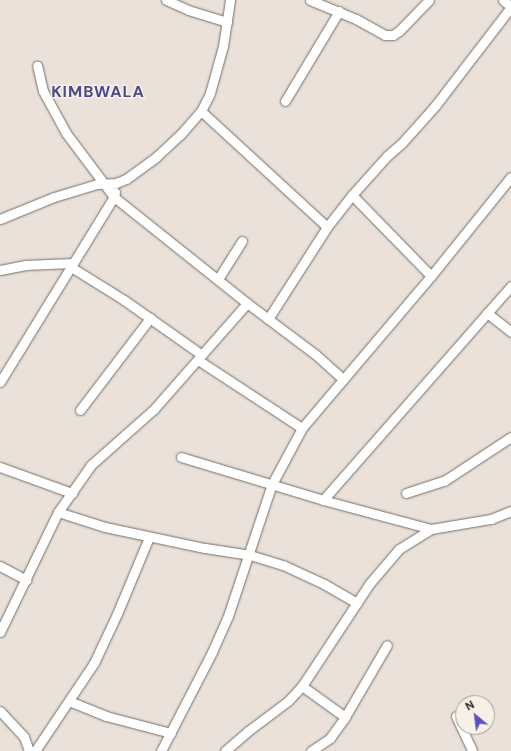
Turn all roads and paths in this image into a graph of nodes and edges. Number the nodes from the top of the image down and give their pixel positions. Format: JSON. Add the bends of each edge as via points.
{"nodes":[{"id":1,"x":166,"y":0,"type":"edge"},
{"id":2,"x":230,"y":0,"type":"edge"},
{"id":3,"x":310,"y":0,"type":"edge"},
{"id":4,"x":429,"y":0,"type":"edge"},
{"id":5,"x":503,"y":0,"type":"edge"},
{"id":6,"x":511,"y":7,"type":"edge"},
{"id":7,"x":339,"y":11,"type":"junction"},
{"id":8,"x":227,"y":22,"type":"junction"},
{"id":9,"x":37,"y":66,"type":"dead end"},
{"id":10,"x":285,"y":101,"type":"dead end"},
{"id":11,"x":201,"y":111,"type":"junction"},
{"id":12,"x":510,"y":180,"type":"edge"},
{"id":13,"x":116,"y":183,"type":"junction"},
{"id":14,"x":105,"y":184,"type":"junction"},
{"id":15,"x":352,"y":195,"type":"junction"},
{"id":16,"x":114,"y":197,"type":"junction"},
{"id":17,"x":0,"y":219,"type":"edge"},
{"id":18,"x":327,"y":227,"type":"junction"},
{"id":19,"x":242,"y":241,"type":"dead end"},
{"id":20,"x":72,"y":265,"type":"junction"},
{"id":21,"x":0,"y":270,"type":"edge"},
{"id":22,"x":431,"y":276,"type":"junction"},
{"id":23,"x":218,"y":279,"type":"junction"},
{"id":24,"x":511,"y":286,"type":"edge"},
{"id":25,"x":247,"y":303,"type":"junction"},
{"id":26,"x":487,"y":314,"type":"junction"},
{"id":27,"x":150,"y":318,"type":"junction"},
{"id":28,"x":268,"y":320,"type":"junction"},
{"id":29,"x":511,"y":332,"type":"edge"},
{"id":30,"x":200,"y":357,"type":"junction"},
{"id":31,"x":343,"y":379,"type":"junction"},
{"id":32,"x":0,"y":382,"type":"edge"},
{"id":33,"x":80,"y":410,"type":"dead end"},
{"id":34,"x":302,"y":428,"type":"junction"},
{"id":35,"x":511,"y":437,"type":"edge"},
{"id":36,"x":180,"y":457,"type":"dead end"},
{"id":37,"x":0,"y":467,"type":"edge"},
{"id":38,"x":272,"y":484,"type":"junction"},
{"id":39,"x":72,"y":492,"type":"junction"},
{"id":40,"x":406,"y":493,"type":"dead end"},
{"id":41,"x":323,"y":500,"type":"junction"},
{"id":42,"x":58,"y":512,"type":"junction"},
{"id":43,"x":511,"y":512,"type":"edge"},
{"id":44,"x":432,"y":529,"type":"junction"},
{"id":45,"x":149,"y":537,"type":"junction"},
{"id":46,"x":250,"y":555,"type":"junction"},
{"id":47,"x":0,"y":566,"type":"edge"},
{"id":48,"x":26,"y":580,"type":"junction"},
{"id":49,"x":357,"y":602,"type":"junction"},
{"id":50,"x":0,"y":632,"type":"edge"},
{"id":51,"x":387,"y":645,"type":"dead end"},
{"id":52,"x":302,"y":686,"type":"junction"},
{"id":53,"x":69,"y":701,"type":"junction"},
{"id":54,"x":0,"y":711,"type":"edge"},
{"id":55,"x":345,"y":717,"type":"junction"},
{"id":56,"x":171,"y":733,"type":"junction"},
{"id":57,"x":465,"y":735,"type":"edge"},
{"id":58,"x":29,"y":751,"type":"edge"},
{"id":59,"x":35,"y":751,"type":"edge"},
{"id":60,"x":161,"y":751,"type":"edge"},
{"id":61,"x":225,"y":751,"type":"edge"},
{"id":62,"x":310,"y":751,"type":"edge"},
{"id":63,"x":472,"y":751,"type":"edge"}],
"edges":[{"from":1,"to":8,"type":"street"},
{"from":2,"to":8,"type":"street"},
{"from":3,"to":7,"type":"street"},
{"from":4,"to":7,"type":"street","via":[[393,35],[386,35]]},
{"from":5,"to":6,"type":"street"},
{"from":6,"to":15,"type":"street","via":[[435,106]]},
{"from":7,"to":10,"type":"street"},
{"from":8,"to":11,"type":"street","via":[[217,71]]},
{"from":9,"to":14,"type":"street","via":[[43,91],[66,133]]},
{"from":11,"to":13,"type":"street","via":[[156,157]]},
{"from":11,"to":18,"type":"street"},
{"from":12,"to":22,"type":"street"},
{"from":13,"to":14,"type":"street"},
{"from":13,"to":16,"type":"street"},
{"from":14,"to":16,"type":"street"},
{"from":14,"to":17,"type":"street","via":[[54,197]]},
{"from":15,"to":18,"type":"street"},
{"from":15,"to":22,"type":"street"},
{"from":16,"to":20,"type":"street"},
{"from":16,"to":23,"type":"street"},
{"from":18,"to":28,"type":"street"},
{"from":19,"to":23,"type":"street"},
{"from":20,"to":21,"type":"street","via":[[25,266]]},
{"from":20,"to":27,"type":"street"},
{"from":20,"to":32,"type":"street"},
{"from":22,"to":31,"type":"street"},
{"from":23,"to":25,"type":"street"},
{"from":24,"to":26,"type":"street"},
{"from":25,"to":28,"type":"street"},
{"from":25,"to":30,"type":"street"},
{"from":26,"to":29,"type":"street"},
{"from":26,"to":41,"type":"street"},
{"from":27,"to":30,"type":"street"},
{"from":27,"to":33,"type":"street"},
{"from":28,"to":31,"type":"street","via":[[315,354]]},
{"from":30,"to":34,"type":"street"},
{"from":30,"to":39,"type":"street","via":[[154,409],[91,465]]},
{"from":31,"to":34,"type":"street"},
{"from":34,"to":38,"type":"street"},
{"from":35,"to":40,"type":"street","via":[[444,481]]},
{"from":36,"to":38,"type":"street"},
{"from":37,"to":39,"type":"street"},
{"from":38,"to":41,"type":"street"},
{"from":38,"to":46,"type":"street"},
{"from":39,"to":42,"type":"street"},
{"from":41,"to":44,"type":"street"},
{"from":42,"to":45,"type":"street","via":[[105,527]]},
{"from":42,"to":48,"type":"street"},
{"from":43,"to":44,"type":"street","via":[[491,519]]},
{"from":44,"to":49,"type":"street","via":[[389,559]]},
{"from":45,"to":46,"type":"street"},
{"from":45,"to":53,"type":"street","via":[[94,663]]},
{"from":46,"to":49,"type":"street","via":[[293,570]]},
{"from":46,"to":56,"type":"street","via":[[218,637]]},
{"from":47,"to":48,"type":"street"},
{"from":48,"to":50,"type":"street"},
{"from":49,"to":52,"type":"street"},
{"from":51,"to":55,"type":"street"},
{"from":52,"to":55,"type":"street"},
{"from":52,"to":61,"type":"street","via":[[288,701],[248,730]]},
{"from":53,"to":56,"type":"street","via":[[106,716]]},
{"from":53,"to":59,"type":"street"},
{"from":54,"to":58,"type":"street","via":[[24,737]]},
{"from":55,"to":62,"type":"street","via":[[330,738]]},
{"from":56,"to":60,"type":"street"},
{"from":57,"to":63,"type":"street"}]}
